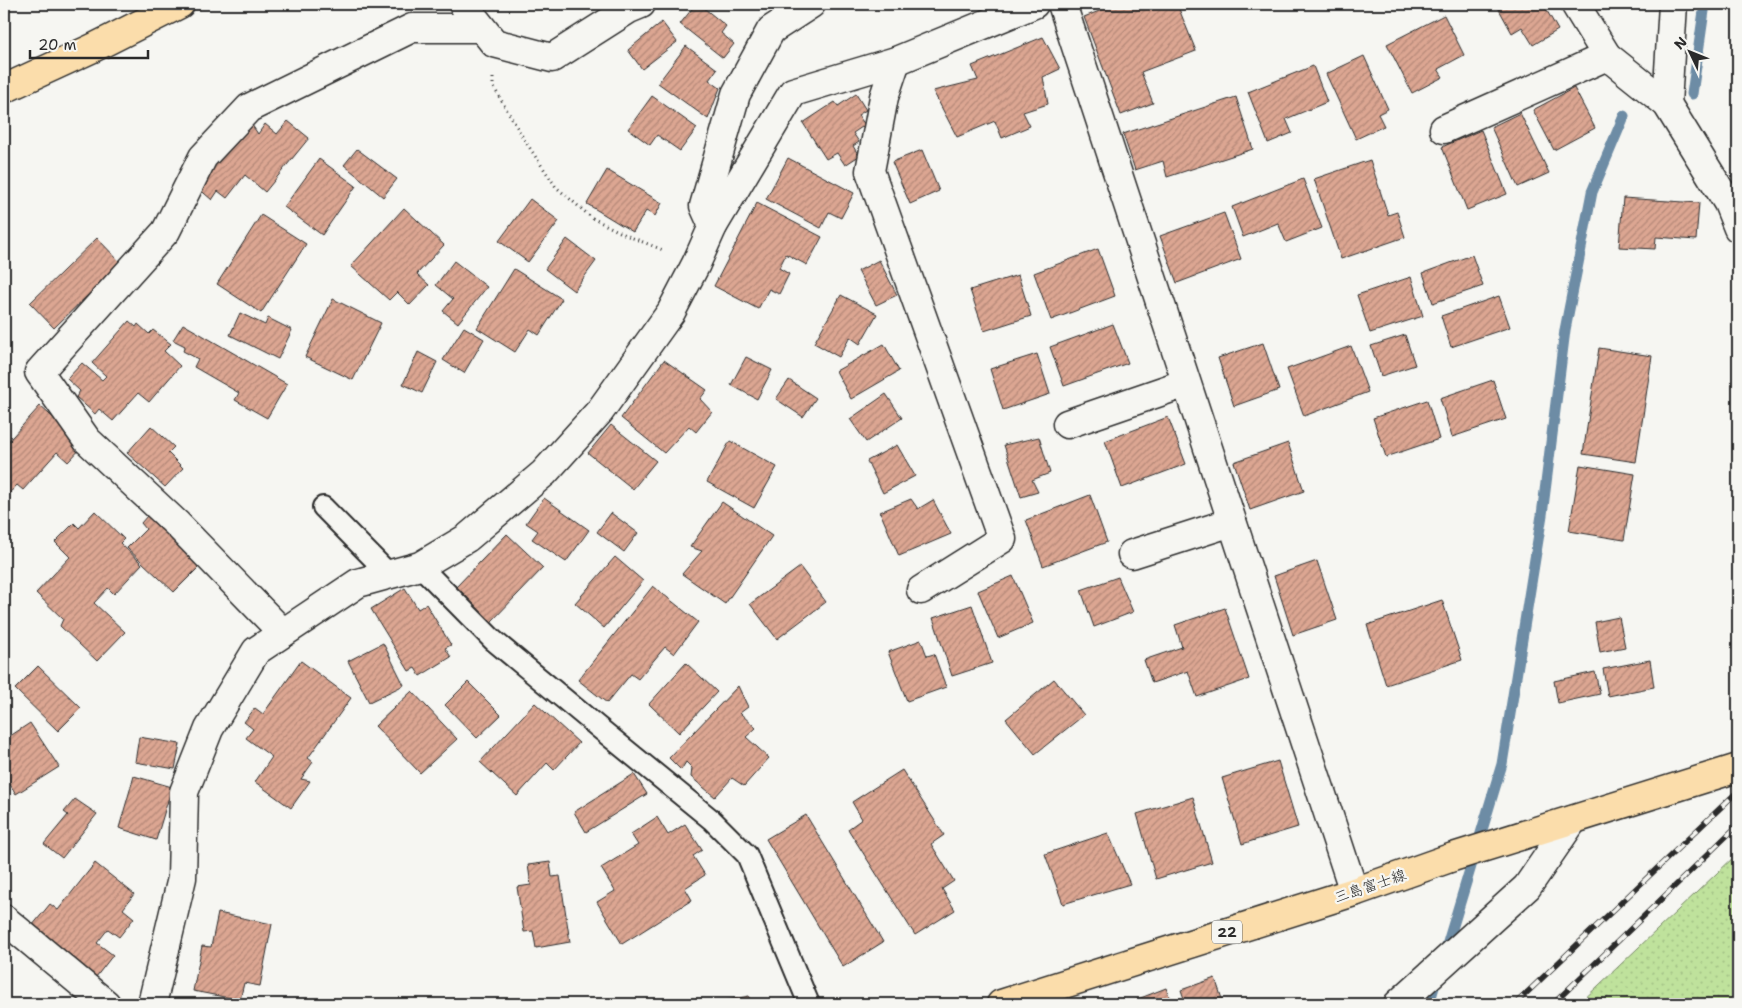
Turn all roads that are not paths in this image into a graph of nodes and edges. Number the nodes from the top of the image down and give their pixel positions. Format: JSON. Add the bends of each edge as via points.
{"nodes":[{"id":1,"x":180,"y":4,"type":"edge"},
{"id":2,"x":464,"y":4,"type":"edge"},
{"id":3,"x":641,"y":4,"type":"edge"},
{"id":4,"x":811,"y":4,"type":"edge"},
{"id":5,"x":1034,"y":4,"type":"edge"},
{"id":6,"x":1062,"y":4,"type":"edge"},
{"id":7,"x":1575,"y":4,"type":"edge"},
{"id":8,"x":1673,"y":4,"type":"edge"},
{"id":9,"x":487,"y":35,"type":"junction"},
{"id":10,"x":1606,"y":56,"type":"junction"},
{"id":11,"x":896,"y":61,"type":"junction"},
{"id":12,"x":4,"y":89,"type":"edge"},
{"id":13,"x":1667,"y":104,"type":"junction"},
{"id":14,"x":1444,"y":129,"type":"dead end"},
{"id":15,"x":713,"y":226,"type":"junction"},
{"id":16,"x":1738,"y":228,"type":"edge"},
{"id":17,"x":1186,"y":383,"type":"junction"},
{"id":18,"x":1067,"y":424,"type":"dead end"},
{"id":19,"x":323,"y":507,"type":"dead end"},
{"id":20,"x":1232,"y":522,"type":"junction"},
{"id":21,"x":1132,"y":554,"type":"dead end"},
{"id":22,"x":420,"y":566,"type":"junction"},
{"id":23,"x":389,"y":574,"type":"junction"},
{"id":24,"x":921,"y":590,"type":"dead end"},
{"id":25,"x":283,"y":634,"type":"junction"},
{"id":26,"x":1738,"y":768,"type":"edge"},
{"id":27,"x":1573,"y":820,"type":"junction"},
{"id":28,"x":1354,"y":892,"type":"junction"},
{"id":29,"x":4,"y":920,"type":"edge"},
{"id":30,"x":106,"y":1004,"type":"edge"},
{"id":31,"x":152,"y":1004,"type":"edge"},
{"id":32,"x":809,"y":1004,"type":"edge"},
{"id":33,"x":1001,"y":1004,"type":"edge"},
{"id":34,"x":1398,"y":1004,"type":"edge"}],
"edges":[{"from":1,"to":12,"type":"main road"},
{"from":2,"to":9,"type":"street"},
{"from":3,"to":9,"type":"street","via":[[552,58]]},
{"from":4,"to":15,"type":"street","via":[[770,30],[736,94],[704,206]]},
{"from":5,"to":11,"type":"street"},
{"from":6,"to":17,"type":"street"},
{"from":7,"to":10,"type":"street"},
{"from":8,"to":13,"type":"street"},
{"from":9,"to":25,"type":"street","via":[[412,28],[249,108],[203,158],[166,231],[39,372],[87,440],[177,524]]},
{"from":10,"to":13,"type":"street"},
{"from":10,"to":14,"type":"street"},
{"from":11,"to":15,"type":"street","via":[[793,92]]},
{"from":11,"to":24,"type":"street","via":[[884,97],[870,171],[1002,539]]},
{"from":13,"to":16,"type":"street","via":[[1728,203]]},
{"from":15,"to":22,"type":"street","via":[[671,312],[600,411],[544,473],[467,538]]},
{"from":17,"to":18,"type":"street"},
{"from":17,"to":20,"type":"street"},
{"from":19,"to":23,"type":"lane"},
{"from":20,"to":21,"type":"street"},
{"from":20,"to":28,"type":"street"},
{"from":22,"to":23,"type":"street"},
{"from":22,"to":32,"type":"lane","via":[[493,640],[712,820],[747,855]]},
{"from":23,"to":25,"type":"street","via":[[358,583]]},
{"from":25,"to":31,"type":"street","via":[[256,651],[208,729],[184,792],[182,878]]},
{"from":26,"to":27,"type":"main road","name":"三島富士線","number":"22"},
{"from":27,"to":28,"type":"main road","name":"三島富士線","number":"22"},
{"from":27,"to":34,"type":"street","via":[[1527,887]]},
{"from":28,"to":33,"type":"main road","name":"三島富士線","number":"22"},
{"from":29,"to":30,"type":"street"}]}
